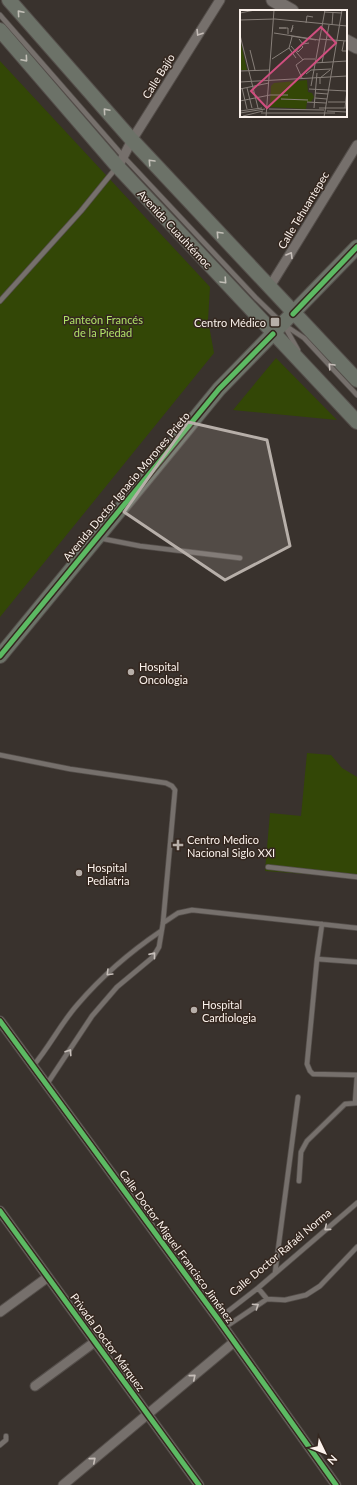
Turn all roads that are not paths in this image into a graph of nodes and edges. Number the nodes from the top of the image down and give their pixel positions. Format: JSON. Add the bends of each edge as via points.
{"nodes":[{"id":1,"x":9,"y":0,"type":"edge"},
{"id":2,"x":220,"y":0,"type":"edge"},
{"id":3,"x":273,"y":0,"type":"edge"},
{"id":4,"x":290,"y":10,"type":"edge"},
{"id":5,"x":0,"y":14,"type":"edge"},
{"id":6,"x":0,"y":30,"type":"edge"},
{"id":7,"x":347,"y":42,"type":"edge"},
{"id":8,"x":357,"y":47,"type":"edge"},
{"id":9,"x":132,"y":140,"type":"junction"},
{"id":10,"x":357,"y":145,"type":"edge"},
{"id":11,"x":121,"y":161,"type":"junction"},
{"id":12,"x":357,"y":247,"type":"edge"},
{"id":13,"x":269,"y":288,"type":"junction"},
{"id":14,"x":0,"y":301,"type":"edge"},
{"id":15,"x":293,"y":314,"type":"junction"},
{"id":16,"x":283,"y":324,"type":"junction"},
{"id":17,"x":273,"y":334,"type":"junction"},
{"id":18,"x":357,"y":380,"type":"edge"},
{"id":19,"x":357,"y":395,"type":"edge"},
{"id":20,"x":357,"y":413,"type":"edge"},
{"id":21,"x":357,"y":422,"type":"edge"},
{"id":22,"x":95,"y":538,"type":"junction"},
{"id":23,"x":240,"y":558,"type":"dead end"},
{"id":24,"x":0,"y":656,"type":"edge"},
{"id":25,"x":0,"y":755,"type":"edge"},
{"id":26,"x":268,"y":867,"type":"dead end"},
{"id":27,"x":357,"y":876,"type":"edge"},
{"id":28,"x":163,"y":923,"type":"junction"},
{"id":29,"x":322,"y":924,"type":"junction"},
{"id":30,"x":357,"y":928,"type":"edge"},
{"id":31,"x":161,"y":931,"type":"junction"},
{"id":32,"x":317,"y":959,"type":"junction"},
{"id":33,"x":357,"y":962,"type":"edge"},
{"id":34,"x":1,"y":1023,"type":"edge"},
{"id":35,"x":33,"y":1066,"type":"junction"},
{"id":36,"x":357,"y":1075,"type":"edge"},
{"id":37,"x":46,"y":1084,"type":"junction"},
{"id":38,"x":298,"y":1097,"type":"dead end"},
{"id":39,"x":356,"y":1103,"type":"edge"},
{"id":40,"x":290,"y":1151,"type":"junction"},
{"id":41,"x":301,"y":1152,"type":"junction"},
{"id":42,"x":299,"y":1181,"type":"dead end"},
{"id":43,"x":357,"y":1203,"type":"edge"},
{"id":44,"x":0,"y":1211,"type":"edge"},
{"id":45,"x":357,"y":1247,"type":"edge"},
{"id":46,"x":275,"y":1273,"type":"junction"},
{"id":47,"x":48,"y":1277,"type":"junction"},
{"id":48,"x":258,"y":1288,"type":"junction"},
{"id":49,"x":267,"y":1299,"type":"junction"},
{"id":50,"x":0,"y":1312,"type":"edge"},
{"id":51,"x":218,"y":1319,"type":"junction"},
{"id":52,"x":224,"y":1328,"type":"junction"},
{"id":53,"x":96,"y":1341,"type":"junction"},
{"id":54,"x":234,"y":1342,"type":"junction"},
{"id":55,"x":35,"y":1386,"type":"dead end"},
{"id":56,"x":148,"y":1414,"type":"junction"},
{"id":57,"x":6,"y":1436,"type":"dead end"},
{"id":58,"x":0,"y":1446,"type":"edge"},
{"id":59,"x":63,"y":1485,"type":"edge"},
{"id":60,"x":199,"y":1485,"type":"edge"},
{"id":61,"x":336,"y":1485,"type":"edge"}],
"edges":[{"from":9,"to":1,"type":"main road","one_way":true},
{"from":2,"to":9,"type":"street","name":"Calle Bajío","one_way":true},
{"from":3,"to":4,"type":"street"},
{"from":5,"to":11,"type":"lane"},
{"from":6,"to":11,"type":"main road","name":"Avenida Cuauhtémoc","one_way":true},
{"from":7,"to":8,"type":"street"},
{"from":9,"to":11,"type":"street","name":"Calle Bajío"},
{"from":13,"to":9,"type":"main road","one_way":true},
{"from":13,"to":10,"type":"street","name":"Calle Tehuantepec","one_way":true},
{"from":11,"to":14,"type":"lane","via":[[77,215]]},
{"from":11,"to":16,"type":"lane"},
{"from":11,"to":17,"type":"main road","name":"Avenida Cuauhtémoc","one_way":true},
{"from":12,"to":15,"type":"main road","name":"Avenida Doctor Ignacio Morones Prieto"},
{"from":13,"to":15,"type":"main road"},
{"from":15,"to":16,"type":"main road","name":"Avenida Doctor Ignacio Morones Prieto"},
{"from":15,"to":18,"type":"main road"},
{"from":16,"to":17,"type":"main road","name":"Avenida Doctor Ignacio Morones Prieto"},
{"from":19,"to":16,"type":"lane","one_way":true,"via":[[304,338]]},
{"from":16,"to":20,"type":"lane","via":[[296,349]]},
{"from":17,"to":21,"type":"main road","name":"Avenida Cuauhtémoc"},
{"from":17,"to":22,"type":"main road","name":"Avenida Doctor Ignacio Morones Prieto","via":[[219,389]]},
{"from":22,"to":23,"type":"lane"},
{"from":22,"to":24,"type":"main road","name":"Avenida Doctor Ignacio Morones Prieto"},
{"from":25,"to":28,"type":"lane","via":[[172,786],[176,797]]},
{"from":26,"to":27,"type":"lane"},
{"from":28,"to":29,"type":"lane","via":[[178,913],[192,910]]},
{"from":28,"to":31,"type":"lane"},
{"from":29,"to":30,"type":"lane"},
{"from":29,"to":32,"type":"lane"},
{"from":31,"to":35,"type":"lane","one_way":true,"via":[[114,967],[77,1004]]},
{"from":37,"to":31,"type":"lane","one_way":true,"via":[[92,1016],[117,987],[153,957],[159,947]]},
{"from":32,"to":33,"type":"lane"},
{"from":32,"to":36,"type":"lane","via":[[307,1064],[313,1074]]},
{"from":34,"to":35,"type":"street","name":"Calle Doctor Miguel Francisco Jiménez"},
{"from":35,"to":37,"type":"street","name":"Calle Doctor Miguel Francisco Jiménez"},
{"from":36,"to":39,"type":"lane"},
{"from":37,"to":51,"type":"street","name":"Calle Doctor Miguel Francisco Jiménez"},
{"from":38,"to":40,"type":"lane"},
{"from":39,"to":41,"type":"lane","via":[[345,1104],[337,1111],[308,1140]]},
{"from":40,"to":41,"type":"lane"},
{"from":40,"to":46,"type":"lane"},
{"from":41,"to":42,"type":"lane"},
{"from":43,"to":46,"type":"lane","name":"Calle Doctor Rafaél Norma","one_way":true},
{"from":44,"to":47,"type":"street","name":"Privada Doctor Márquez"},
{"from":45,"to":49,"type":"lane","via":[[320,1286],[306,1295],[285,1300]]},
{"from":46,"to":48,"type":"lane","name":"Calle Doctor Rafaél Norma"},
{"from":47,"to":50,"type":"street"},
{"from":47,"to":53,"type":"street","name":"Privada Doctor Márquez"},
{"from":48,"to":49,"type":"lane"},
{"from":48,"to":51,"type":"lane","name":"Calle Doctor Rafaél Norma"},
{"from":52,"to":49,"type":"lane","one_way":true},
{"from":51,"to":52,"type":"street","name":"Calle Doctor Miguel Francisco Jiménez"},
{"from":52,"to":54,"type":"street","name":"Calle Doctor Miguel Francisco Jiménez"},
{"from":53,"to":55,"type":"street"},
{"from":53,"to":56,"type":"street","name":"Privada Doctor Márquez"},
{"from":56,"to":54,"type":"street","one_way":true},
{"from":54,"to":61,"type":"street","name":"Calle Doctor Miguel Francisco Jiménez"},
{"from":59,"to":56,"type":"street","one_way":true},
{"from":56,"to":60,"type":"street","name":"Privada Doctor Márquez"},
{"from":57,"to":58,"type":"lane","via":[[6,1440]]}]}
